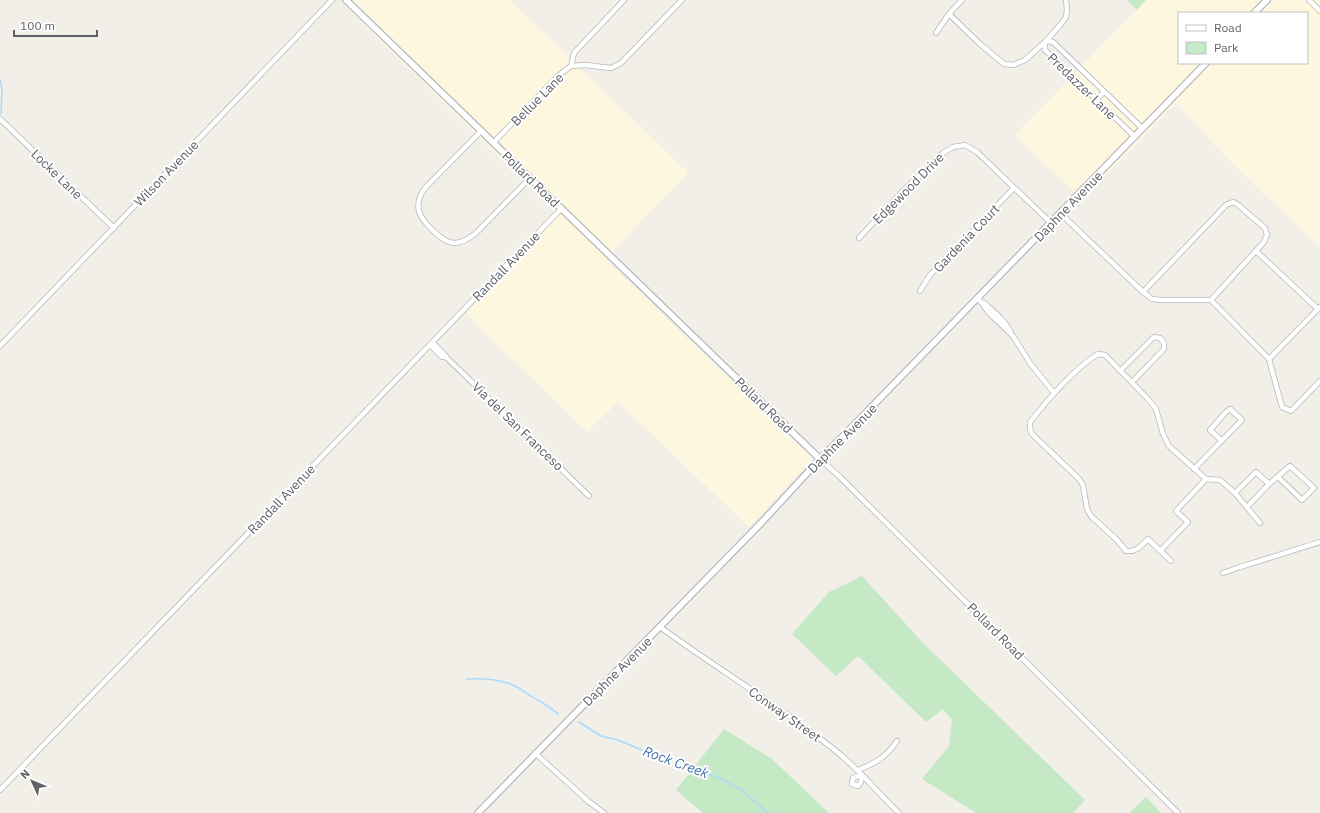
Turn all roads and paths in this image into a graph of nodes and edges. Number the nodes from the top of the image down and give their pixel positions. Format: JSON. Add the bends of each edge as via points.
{"nodes":[{"id":1,"x":332,"y":0,"type":"edge"},
{"id":2,"x":346,"y":0,"type":"edge"},
{"id":3,"x":624,"y":0,"type":"edge"},
{"id":4,"x":682,"y":0,"type":"edge"},
{"id":5,"x":962,"y":0,"type":"edge"},
{"id":6,"x":1066,"y":0,"type":"edge"},
{"id":7,"x":1267,"y":0,"type":"edge"},
{"id":8,"x":1309,"y":0,"type":"edge"},
{"id":9,"x":1320,"y":11,"type":"edge"},
{"id":10,"x":1255,"y":12,"type":"edge"},
{"id":11,"x":949,"y":14,"type":"junction"},
{"id":12,"x":936,"y":33,"type":"dead end"},
{"id":13,"x":1045,"y":42,"type":"junction"},
{"id":14,"x":1205,"y":64,"type":"edge"},
{"id":15,"x":571,"y":66,"type":"junction"},
{"id":16,"x":1104,"y":92,"type":"junction"},
{"id":17,"x":1096,"y":100,"type":"junction"},
{"id":18,"x":0,"y":120,"type":"edge"},
{"id":19,"x":1144,"y":129,"type":"junction"},
{"id":20,"x":481,"y":131,"type":"junction"},
{"id":21,"x":1135,"y":137,"type":"junction"},
{"id":22,"x":494,"y":143,"type":"junction"},
{"id":23,"x":530,"y":178,"type":"junction"},
{"id":24,"x":1014,"y":188,"type":"junction"},
{"id":25,"x":561,"y":209,"type":"junction"},
{"id":26,"x":1060,"y":213,"type":"junction"},
{"id":27,"x":1051,"y":223,"type":"junction"},
{"id":28,"x":114,"y":228,"type":"junction"},
{"id":29,"x":859,"y":238,"type":"dead end"},
{"id":30,"x":1256,"y":251,"type":"junction"},
{"id":31,"x":920,"y":291,"type":"dead end"},
{"id":32,"x":1143,"y":292,"type":"junction"},
{"id":33,"x":978,"y":298,"type":"junction"},
{"id":34,"x":1211,"y":300,"type":"junction"},
{"id":35,"x":1319,"y":308,"type":"edge"},
{"id":36,"x":431,"y":344,"type":"junction"},
{"id":37,"x":0,"y":346,"type":"edge"},
{"id":38,"x":1269,"y":359,"type":"junction"},
{"id":39,"x":1120,"y":370,"type":"junction"},
{"id":40,"x":1132,"y":382,"type":"junction"},
{"id":41,"x":1320,"y":382,"type":"edge"},
{"id":42,"x":1054,"y":393,"type":"junction"},
{"id":43,"x":1222,"y":441,"type":"junction"},
{"id":44,"x":820,"y":459,"type":"junction"},
{"id":45,"x":1194,"y":469,"type":"junction"},
{"id":46,"x":1278,"y":477,"type":"junction"},
{"id":47,"x":1206,"y":479,"type":"junction"},
{"id":48,"x":1269,"y":484,"type":"junction"},
{"id":49,"x":1235,"y":493,"type":"junction"},
{"id":50,"x":589,"y":496,"type":"dead end"},
{"id":51,"x":1247,"y":507,"type":"junction"},
{"id":52,"x":1260,"y":523,"type":"dead end"},
{"id":53,"x":1320,"y":542,"type":"edge"},
{"id":54,"x":1160,"y":551,"type":"junction"},
{"id":55,"x":1171,"y":561,"type":"dead end"},
{"id":56,"x":1223,"y":573,"type":"dead end"},
{"id":57,"x":660,"y":627,"type":"junction"},
{"id":58,"x":897,"y":741,"type":"dead end"},
{"id":59,"x":536,"y":753,"type":"junction"},
{"id":60,"x":858,"y":770,"type":"junction"},
{"id":61,"x":0,"y":790,"type":"edge"},
{"id":62,"x":478,"y":813,"type":"edge"},
{"id":63,"x":604,"y":813,"type":"edge"},
{"id":64,"x":899,"y":813,"type":"edge"},
{"id":65,"x":1178,"y":813,"type":"edge"}],
"edges":[{"from":1,"to":28,"type":"street","name":"Wilson Avenue"},
{"from":2,"to":20,"type":"street","name":"Pollard Road"},
{"from":3,"to":15,"type":"street","name":"Bellue Lane","via":[[574,53]]},
{"from":4,"to":15,"type":"street","via":[[621,63],[611,68],[586,64]]},
{"from":5,"to":11,"type":"street"},
{"from":6,"to":13,"type":"street","via":[[1066,17]]},
{"from":7,"to":10,"type":"street"},
{"from":8,"to":9,"type":"street"},
{"from":11,"to":12,"type":"street"},
{"from":11,"to":13,"type":"street","via":[[1004,64],[1014,65],[1025,60]]},
{"from":13,"to":16,"type":"street","name":"Predazzer Lane","via":[[1053,42]]},
{"from":13,"to":17,"type":"street","name":"Predazzer Lane","via":[[1045,50]]},
{"from":14,"to":19,"type":"street","name":"Daphne Avenue"},
{"from":15,"to":22,"type":"street","name":"Bellue Lane","via":[[559,75]]},
{"from":16,"to":17,"type":"street"},
{"from":16,"to":19,"type":"street","name":"Predazzer Lane"},
{"from":17,"to":21,"type":"street","name":"Predazzer Lane"},
{"from":18,"to":28,"type":"street","name":"Locke Lane"},
{"from":19,"to":21,"type":"street","name":"Daphne Avenue"},
{"from":20,"to":22,"type":"street","name":"Pollard Road"},
{"from":20,"to":23,"type":"street","via":[[425,188],[419,198],[419,211],[435,232],[445,241],[454,243],[468,240]]},
{"from":21,"to":26,"type":"street","name":"Daphne Avenue"},
{"from":22,"to":23,"type":"street","name":"Pollard Road"},
{"from":23,"to":25,"type":"street","name":"Pollard Road"},
{"from":24,"to":27,"type":"street","name":"Edgewood Drive"},
{"from":24,"to":29,"type":"street","name":"Edgewood Drive","via":[[977,152],[966,145],[953,147],[943,152]]},
{"from":24,"to":31,"type":"street","name":"Gardenia Court","via":[[930,275]]},
{"from":25,"to":36,"type":"street","name":"Randall Avenue"},
{"from":25,"to":44,"type":"street","name":"Pollard Road"},
{"from":26,"to":27,"type":"street","name":"Daphne Avenue"},
{"from":26,"to":32,"type":"street"},
{"from":27,"to":33,"type":"street","name":"Daphne Avenue"},
{"from":28,"to":37,"type":"street","name":"Wilson Avenue"},
{"from":30,"to":32,"type":"street","via":[[1267,235],[1265,228],[1232,202],[1226,205]]},
{"from":30,"to":34,"type":"street"},
{"from":30,"to":35,"type":"street"},
{"from":32,"to":34,"type":"street","via":[[1152,299]]},
{"from":33,"to":42,"type":"street","via":[[1012,336]]},
{"from":33,"to":44,"type":"street","name":"Daphne Avenue"},
{"from":34,"to":38,"type":"street"},
{"from":35,"to":38,"type":"street"},
{"from":36,"to":50,"type":"street","name":"Via del San Franceso"},
{"from":36,"to":61,"type":"street","name":"Randall Avenue"},
{"from":38,"to":41,"type":"street","via":[[1282,407],[1290,410]]},
{"from":39,"to":40,"type":"street"},
{"from":39,"to":40,"type":"street","via":[[1154,337],[1160,338],[1164,343],[1164,349]]},
{"from":39,"to":42,"type":"street","via":[[1105,355],[1098,354]]},
{"from":40,"to":45,"type":"street","via":[[1156,409],[1169,446]]},
{"from":42,"to":54,"type":"street","via":[[1030,422],[1032,434],[1079,479],[1091,516],[1126,551],[1133,552],[1148,539]]},
{"from":43,"to":43,"type":"street","via":[[1242,420],[1230,409],[1210,430]]},
{"from":43,"to":45,"type":"street"},
{"from":44,"to":57,"type":"street","name":"Daphne Avenue"},
{"from":44,"to":65,"type":"street","name":"Pollard Road"},
{"from":45,"to":47,"type":"street"},
{"from":46,"to":46,"type":"street","via":[[1290,466],[1314,488],[1302,500]]},
{"from":46,"to":48,"type":"street"},
{"from":47,"to":49,"type":"street","via":[[1220,480]]},
{"from":47,"to":54,"type":"street","via":[[1176,511],[1188,522]]},
{"from":48,"to":49,"type":"street","via":[[1256,472]]},
{"from":48,"to":51,"type":"street"},
{"from":49,"to":51,"type":"street"},
{"from":51,"to":52,"type":"street"},
{"from":53,"to":56,"type":"street"},
{"from":54,"to":55,"type":"street"},
{"from":57,"to":59,"type":"street","name":"Daphne Avenue"},
{"from":57,"to":60,"type":"street","name":"Conway Street","via":[[792,718]]},
{"from":58,"to":60,"type":"street","via":[[882,758]]},
{"from":59,"to":62,"type":"street","name":"Daphne Avenue"},
{"from":59,"to":63,"type":"street"},
{"from":60,"to":64,"type":"street","name":"Conway Street"}]}
